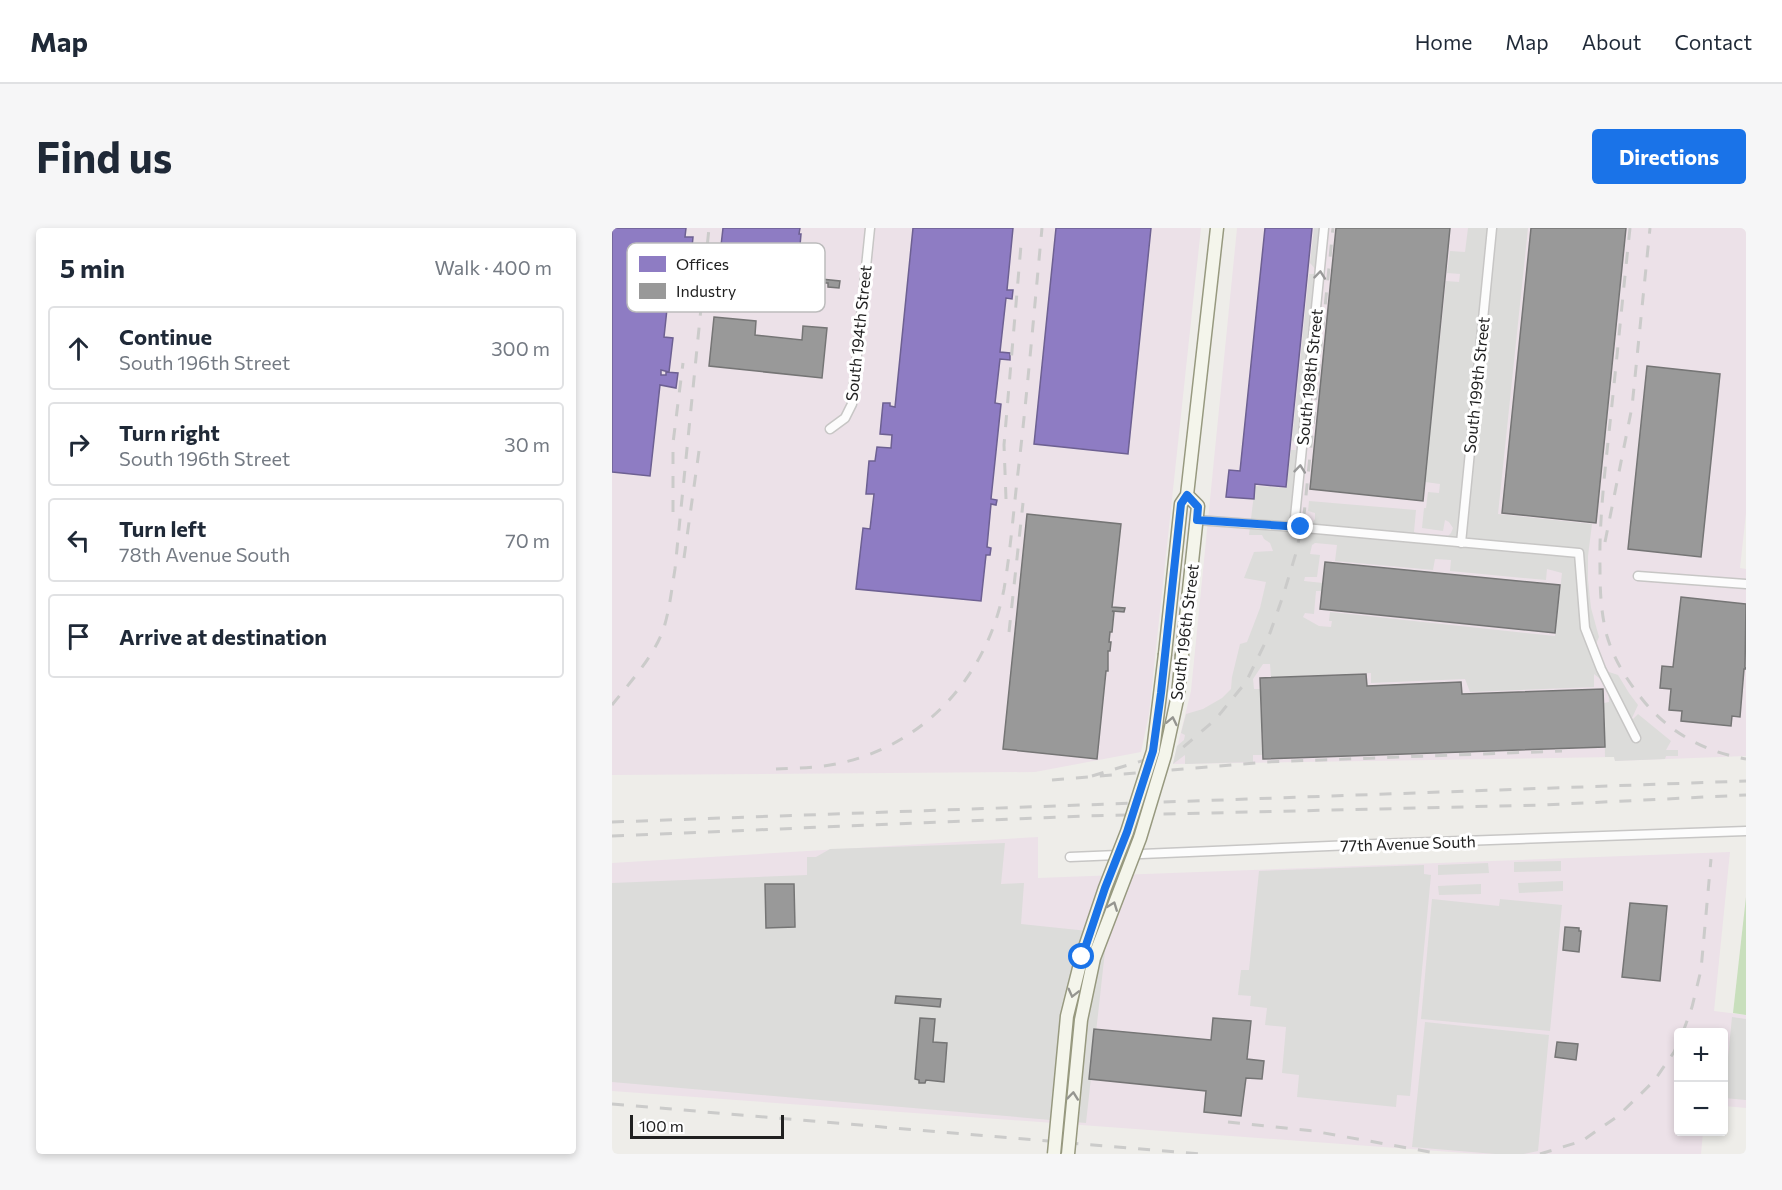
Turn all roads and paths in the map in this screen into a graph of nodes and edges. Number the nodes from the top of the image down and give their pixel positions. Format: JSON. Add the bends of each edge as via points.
{"nodes":[{"id":1,"x":870,"y":228,"type":"edge"},
{"id":2,"x":1216,"y":228,"type":"edge"},
{"id":3,"x":1324,"y":228,"type":"edge"},
{"id":4,"x":1492,"y":228,"type":"edge"},
{"id":5,"x":830,"y":429,"type":"dead end"},
{"id":6,"x":1187,"y":495,"type":"junction"},
{"id":7,"x":1197,"y":520,"type":"junction"},
{"id":8,"x":1294,"y":527,"type":"junction"},
{"id":9,"x":1461,"y":543,"type":"junction"},
{"id":10,"x":1638,"y":576,"type":"dead end"},
{"id":11,"x":1746,"y":584,"type":"edge"},
{"id":12,"x":1636,"y":738,"type":"dead end"},
{"id":13,"x":1746,"y":831,"type":"edge"},
{"id":14,"x":1070,"y":857,"type":"dead end"},
{"id":15,"x":1054,"y":1154,"type":"edge"},
{"id":16,"x":1068,"y":1154,"type":"edge"}],
"edges":[{"from":1,"to":5,"type":"street","name":"South 194th Street","via":[[852,404],[845,418]]},
{"from":2,"to":6,"type":"main road","name":"South 196th Street"},
{"from":8,"to":3,"type":"street","name":"South 198th Street","one_way":true},
{"from":4,"to":9,"type":"street","name":"South 199th Street"},
{"from":6,"to":7,"type":"main road","name":"South 196th Street","via":[[1198,507]]},
{"from":6,"to":15,"type":"main road","name":"South 196th Street","one_way":true,"bridge":true,"via":[[1181,504],[1153,751],[1082,957],[1067,1016]]},
{"from":7,"to":8,"type":"street"},
{"from":16,"to":7,"type":"main road","name":"South 196th Street","one_way":true,"bridge":true,"via":[[1081,1020],[1094,958],[1140,838],[1178,695]]},
{"from":8,"to":9,"type":"street"},
{"from":9,"to":12,"type":"street","via":[[1579,553],[1585,628]]},
{"from":10,"to":11,"type":"street"},
{"from":13,"to":14,"type":"street","name":"77th Avenue South"}]}
